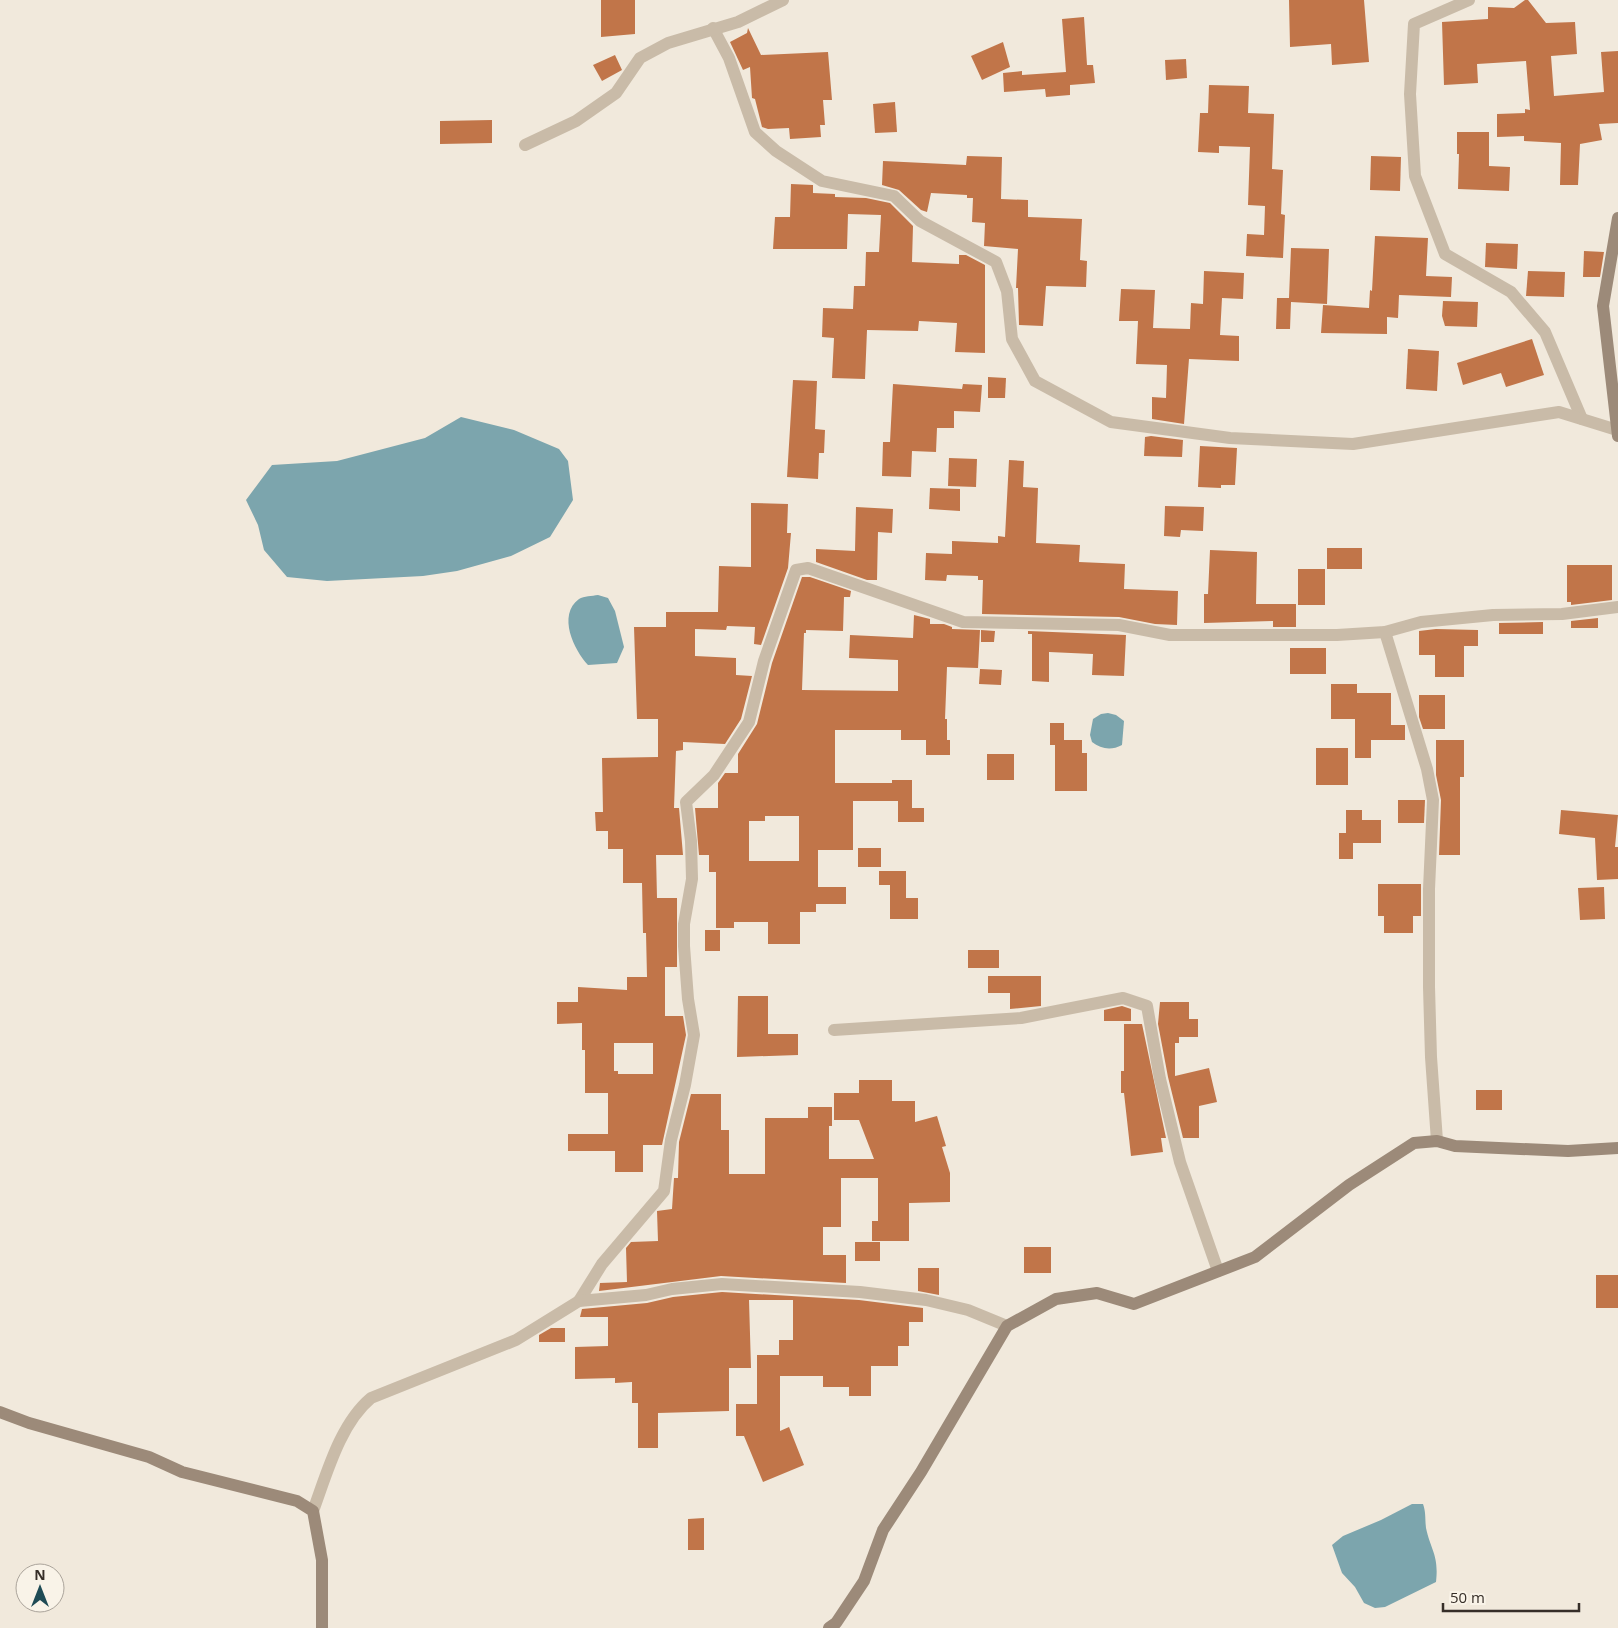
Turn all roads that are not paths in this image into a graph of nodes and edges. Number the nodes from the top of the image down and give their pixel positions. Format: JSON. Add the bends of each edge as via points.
{"nodes":[{"id":1,"x":783,"y":0,"type":"edge"},
{"id":2,"x":1469,"y":0,"type":"edge"},
{"id":3,"x":713,"y":28,"type":"junction"},
{"id":4,"x":525,"y":145,"type":"dead end"},
{"id":5,"x":1618,"y":218,"type":"edge"},
{"id":6,"x":1582,"y":419,"type":"junction"},
{"id":7,"x":1618,"y":433,"type":"edge"},
{"id":8,"x":1618,"y":607,"type":"edge"},
{"id":9,"x":1385,"y":632,"type":"junction"},
{"id":10,"x":834,"y":1030,"type":"dead end"},
{"id":11,"x":1437,"y":1141,"type":"junction"},
{"id":12,"x":1618,"y":1148,"type":"edge"},
{"id":13,"x":1218,"y":1271,"type":"junction"},
{"id":14,"x":579,"y":1301,"type":"junction"},
{"id":15,"x":1007,"y":1326,"type":"junction"},
{"id":16,"x":0,"y":1412,"type":"edge"},
{"id":17,"x":313,"y":1511,"type":"junction"},
{"id":18,"x":322,"y":1628,"type":"edge"},
{"id":19,"x":829,"y":1628,"type":"edge"}],
"edges":[{"from":1,"to":3,"type":"street","via":[[738,22]]},
{"from":2,"to":6,"type":"street","via":[[1414,24],[1410,94],[1415,176],[1445,254],[1511,292],[1545,332]]},
{"from":3,"to":4,"type":"street","via":[[668,43],[640,58],[616,93],[576,122]]},
{"from":3,"to":6,"type":"street","via":[[729,58],[756,132],[776,151],[822,180],[894,196],[920,220],[996,262],[1007,291],[1012,339],[1035,381],[1111,422],[1230,438],[1353,444],[1559,412]]},
{"from":5,"to":7,"type":"street","via":[[1603,306]]},
{"from":6,"to":7,"type":"street"},
{"from":8,"to":9,"type":"street","via":[[1562,614],[1493,615],[1421,622]]},
{"from":9,"to":11,"type":"street","via":[[1433,800],[1429,967]]},
{"from":9,"to":14,"type":"street","via":[[1170,635],[1120,625],[963,622],[808,568],[796,570],[764,661],[749,722],[714,775],[686,802],[692,840],[692,879],[684,924],[684,946],[694,1035],[671,1140],[664,1191],[602,1264]]},
{"from":10,"to":13,"type":"street","via":[[1021,1018],[1123,998],[1147,1006],[1180,1162]]},
{"from":11,"to":12,"type":"street","via":[[1456,1146],[1559,1150]]},
{"from":11,"to":13,"type":"street","via":[[1414,1143],[1394,1154],[1255,1257]]},
{"from":13,"to":15,"type":"street","via":[[1134,1304],[1097,1293],[1056,1299]]},
{"from":14,"to":15,"type":"street","via":[[646,1296],[722,1284],[801,1288],[926,1300],[968,1310]]},
{"from":14,"to":17,"type":"street","via":[[516,1340],[371,1398],[359,1408],[343,1436]]},
{"from":15,"to":19,"type":"street","via":[[883,1530],[864,1581],[836,1623]]},
{"from":16,"to":17,"type":"street","via":[[148,1458],[182,1472],[297,1501]]},
{"from":17,"to":18,"type":"street","via":[[322,1560]]}]}
